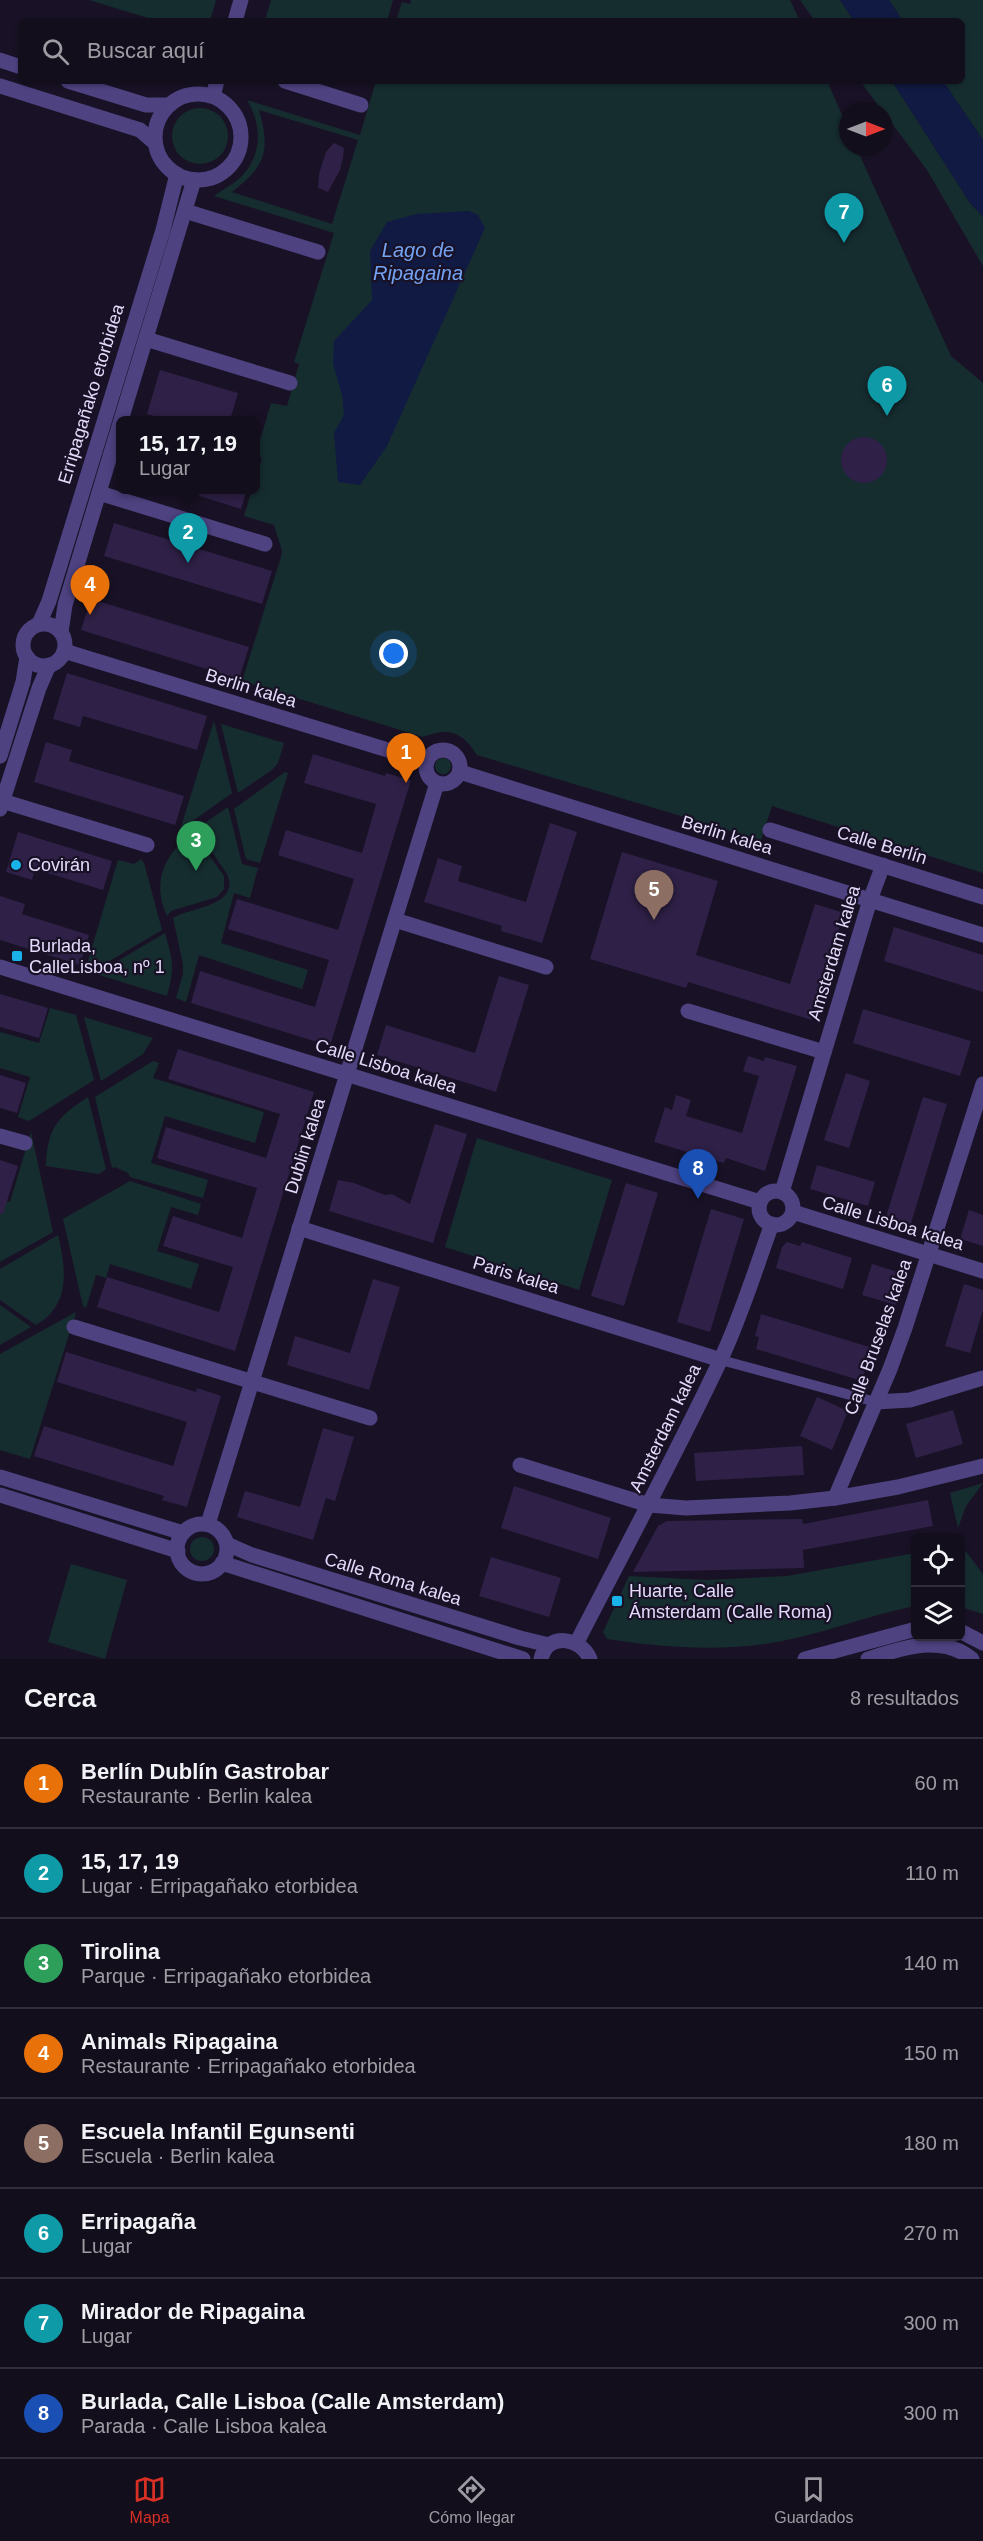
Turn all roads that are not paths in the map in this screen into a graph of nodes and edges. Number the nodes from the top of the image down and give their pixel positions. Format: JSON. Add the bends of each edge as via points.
{"nodes":[{"id":1,"x":241,"y":0,"type":"edge"},
{"id":2,"x":236,"y":18,"type":"edge"},
{"id":3,"x":0,"y":60,"type":"edge"},
{"id":4,"x":18,"y":66,"type":"edge"},
{"id":5,"x":78,"y":84,"type":"edge"},
{"id":6,"x":294,"y":84,"type":"edge"},
{"id":7,"x":0,"y":86,"type":"edge"},
{"id":8,"x":215,"y":88,"type":"edge"},
{"id":9,"x":169,"y":105,"type":"junction"},
{"id":10,"x":361,"y":105,"type":"dead end"},
{"id":11,"x":155,"y":143,"type":"junction"},
{"id":12,"x":177,"y":174,"type":"junction"},
{"id":13,"x":194,"y":180,"type":"junction"},
{"id":14,"x":185,"y":211,"type":"junction"},
{"id":15,"x":318,"y":252,"type":"dead end"},
{"id":16,"x":146,"y":339,"type":"junction"},
{"id":17,"x":290,"y":383,"type":"dead end"},
{"id":18,"x":123,"y":416,"type":"edge"},
{"id":19,"x":116,"y":438,"type":"edge"},
{"id":20,"x":99,"y":493,"type":"junction"},
{"id":21,"x":265,"y":544,"type":"dead end"},
{"id":22,"x":39,"y":624,"type":"junction"},
{"id":23,"x":61,"y":632,"type":"junction"},
{"id":24,"x":63,"y":651,"type":"junction"},
{"id":25,"x":27,"y":657,"type":"junction"},
{"id":26,"x":49,"y":665,"type":"junction"},
{"id":27,"x":0,"y":756,"type":"edge"},
{"id":28,"x":427,"y":762,"type":"junction"},
{"id":29,"x":460,"y":772,"type":"junction"},
{"id":30,"x":437,"y":783,"type":"junction"},
{"id":31,"x":1,"y":805,"type":"edge"},
{"id":32,"x":770,"y":830,"type":"dead end"},
{"id":33,"x":147,"y":845,"type":"dead end"},
{"id":34,"x":883,"y":865,"type":"junction"},
{"id":35,"x":983,"y":897,"type":"edge"},
{"id":36,"x":870,"y":900,"type":"junction"},
{"id":37,"x":395,"y":920,"type":"junction"},
{"id":38,"x":983,"y":935,"type":"edge"},
{"id":39,"x":0,"y":967,"type":"edge"},
{"id":40,"x":546,"y":967,"type":"dead end"},
{"id":41,"x":688,"y":1011,"type":"dead end"},
{"id":42,"x":824,"y":1052,"type":"junction"},
{"id":43,"x":347,"y":1074,"type":"junction"},
{"id":44,"x":983,"y":1084,"type":"edge"},
{"id":45,"x":0,"y":1136,"type":"edge"},
{"id":46,"x":25,"y":1143,"type":"dead end"},
{"id":47,"x":782,"y":1192,"type":"junction"},
{"id":48,"x":760,"y":1202,"type":"junction"},
{"id":49,"x":793,"y":1212,"type":"junction"},
{"id":50,"x":772,"y":1224,"type":"junction"},
{"id":51,"x":299,"y":1228,"type":"junction"},
{"id":52,"x":929,"y":1255,"type":"junction"},
{"id":53,"x":983,"y":1271,"type":"edge"},
{"id":54,"x":74,"y":1327,"type":"dead end"},
{"id":55,"x":721,"y":1360,"type":"junction"},
{"id":56,"x":983,"y":1378,"type":"edge"},
{"id":57,"x":252,"y":1383,"type":"junction"},
{"id":58,"x":876,"y":1402,"type":"junction"},
{"id":59,"x":370,"y":1418,"type":"dead end"},
{"id":60,"x":520,"y":1465,"type":"dead end"},
{"id":61,"x":983,"y":1466,"type":"edge"},
{"id":62,"x":0,"y":1477,"type":"edge"},
{"id":63,"x":0,"y":1496,"type":"edge"},
{"id":64,"x":836,"y":1498,"type":"junction"},
{"id":65,"x":649,"y":1505,"type":"junction"},
{"id":66,"x":208,"y":1524,"type":"junction"},
{"id":67,"x":183,"y":1533,"type":"junction"},
{"id":68,"x":227,"y":1545,"type":"junction"},
{"id":69,"x":178,"y":1551,"type":"junction"},
{"id":70,"x":222,"y":1563,"type":"junction"},
{"id":71,"x":911,"y":1630,"type":"edge"},
{"id":72,"x":965,"y":1634,"type":"edge"},
{"id":73,"x":577,"y":1642,"type":"junction"},
{"id":74,"x":983,"y":1643,"type":"edge"},
{"id":75,"x":549,"y":1645,"type":"junction"},
{"id":76,"x":591,"y":1658,"type":"edge"},
{"id":77,"x":523,"y":1659,"type":"edge"},
{"id":78,"x":541,"y":1659,"type":"edge"},
{"id":79,"x":805,"y":1659,"type":"edge"},
{"id":80,"x":868,"y":1659,"type":"edge"},
{"id":81,"x":972,"y":1659,"type":"edge"}],
"edges":[{"from":1,"to":2,"type":"street"},
{"from":3,"to":4,"type":"street"},
{"from":5,"to":9,"type":"street","via":[[146,105]]},
{"from":6,"to":10,"type":"street"},
{"from":7,"to":11,"type":"street","via":[[140,130]]},
{"from":8,"to":9,"type":"street","via":[[190,94]]},
{"from":8,"to":13,"type":"street","via":[[235,113],[242,140],[231,165],[221,174]]},
{"from":9,"to":11,"type":"street","via":[[160,116]]},
{"from":11,"to":12,"type":"street","via":[[166,166]]},
{"from":12,"to":13,"type":"street"},
{"from":12,"to":22,"type":"street","name":"Erripagañako etorbidea","via":[[163,230]]},
{"from":13,"to":14,"type":"street","name":"Erripagañako etorbidea"},
{"from":14,"to":15,"type":"street"},
{"from":14,"to":16,"type":"street","name":"Erripagañako etorbidea"},
{"from":16,"to":17,"type":"street","name":"Erripagañako etorbidea"},
{"from":16,"to":18,"type":"street","name":"Erripagañako etorbidea"},
{"from":19,"to":20,"type":"street","name":"Erripagañako etorbidea"},
{"from":20,"to":21,"type":"street","name":"Erripagañako etorbidea"},
{"from":20,"to":23,"type":"street","name":"Erripagañako etorbidea","via":[[65,605]]},
{"from":22,"to":23,"type":"street"},
{"from":22,"to":25,"type":"street","via":[[24,637]]},
{"from":23,"to":24,"type":"street"},
{"from":24,"to":26,"type":"street"},
{"from":24,"to":28,"type":"street","name":"Berlin kalea"},
{"from":25,"to":26,"type":"street","via":[[33,663]]},
{"from":25,"to":27,"type":"street"},
{"from":26,"to":31,"type":"street"},
{"from":28,"to":29,"type":"street","via":[[431,754],[448,750],[456,755]]},
{"from":28,"to":30,"type":"street","via":[[430,778]]},
{"from":29,"to":30,"type":"street","via":[[451,782]]},
{"from":29,"to":36,"type":"street","name":"Berlin kalea"},
{"from":30,"to":37,"type":"street","name":"Dublin kalea"},
{"from":31,"to":33,"type":"street"},
{"from":32,"to":34,"type":"street","name":"Calle Berlín"},
{"from":34,"to":35,"type":"street","name":"Calle Berlín"},
{"from":34,"to":36,"type":"street","name":"Amsterdam kalea"},
{"from":36,"to":38,"type":"street","name":"Berlin kalea"},
{"from":36,"to":42,"type":"street","name":"Amsterdam kalea"},
{"from":37,"to":40,"type":"street"},
{"from":37,"to":43,"type":"street","name":"Dublin kalea"},
{"from":39,"to":43,"type":"street","name":"Calle Lisboa kalea"},
{"from":41,"to":42,"type":"street"},
{"from":42,"to":47,"type":"street","name":"Amsterdam kalea"},
{"from":43,"to":48,"type":"street","name":"Calle Lisboa kalea"},
{"from":43,"to":51,"type":"street","name":"Dublin kalea"},
{"from":44,"to":52,"type":"street","name":"Calle Bruselas kalea"},
{"from":45,"to":46,"type":"street"},
{"from":47,"to":48,"type":"street","via":[[769,1192]]},
{"from":47,"to":49,"type":"street","via":[[792,1200]]},
{"from":48,"to":50,"type":"street","via":[[761,1216]]},
{"from":49,"to":50,"type":"street","via":[[785,1222]]},
{"from":49,"to":52,"type":"street","name":"Calle Lisboa kalea"},
{"from":50,"to":55,"type":"street","name":"Amsterdam kalea"},
{"from":51,"to":55,"type":"street","name":"Paris kalea"},
{"from":51,"to":57,"type":"street","name":"Dublin kalea"},
{"from":52,"to":53,"type":"street","name":"Calle Lisboa kalea"},
{"from":52,"to":58,"type":"street","name":"Calle Bruselas kalea"},
{"from":54,"to":57,"type":"street"},
{"from":55,"to":58,"type":"street"},
{"from":55,"to":65,"type":"street","name":"Amsterdam kalea"},
{"from":56,"to":58,"type":"street","via":[[910,1400]]},
{"from":57,"to":59,"type":"street"},
{"from":57,"to":66,"type":"street","name":"Dublin kalea"},
{"from":58,"to":64,"type":"street","name":"Calle Bruselas kalea"},
{"from":60,"to":65,"type":"street"},
{"from":61,"to":64,"type":"street"},
{"from":62,"to":67,"type":"street"},
{"from":63,"to":69,"type":"street"},
{"from":64,"to":65,"type":"street","via":[[731,1507]]},
{"from":65,"to":73,"type":"street","name":"Amsterdam kalea"},
{"from":66,"to":67,"type":"street","via":[[190,1527]]},
{"from":66,"to":68,"type":"street","via":[[217,1528]]},
{"from":67,"to":69,"type":"street"},
{"from":68,"to":70,"type":"street"},
{"from":68,"to":75,"type":"street","name":"Calle Roma kalea","via":[[252,1556]]},
{"from":69,"to":70,"type":"street","via":[[181,1561],[196,1573],[215,1570]]},
{"from":70,"to":77,"type":"street","name":"Calle Roma kalea"},
{"from":71,"to":79,"type":"street"},
{"from":72,"to":74,"type":"street"},
{"from":73,"to":75,"type":"street","name":"Calle Roma kalea","via":[[558,1641]]},
{"from":73,"to":76,"type":"street"},
{"from":75,"to":78,"type":"street"},
{"from":80,"to":81,"type":"street","via":[[936,1644],[959,1650]]}]}
